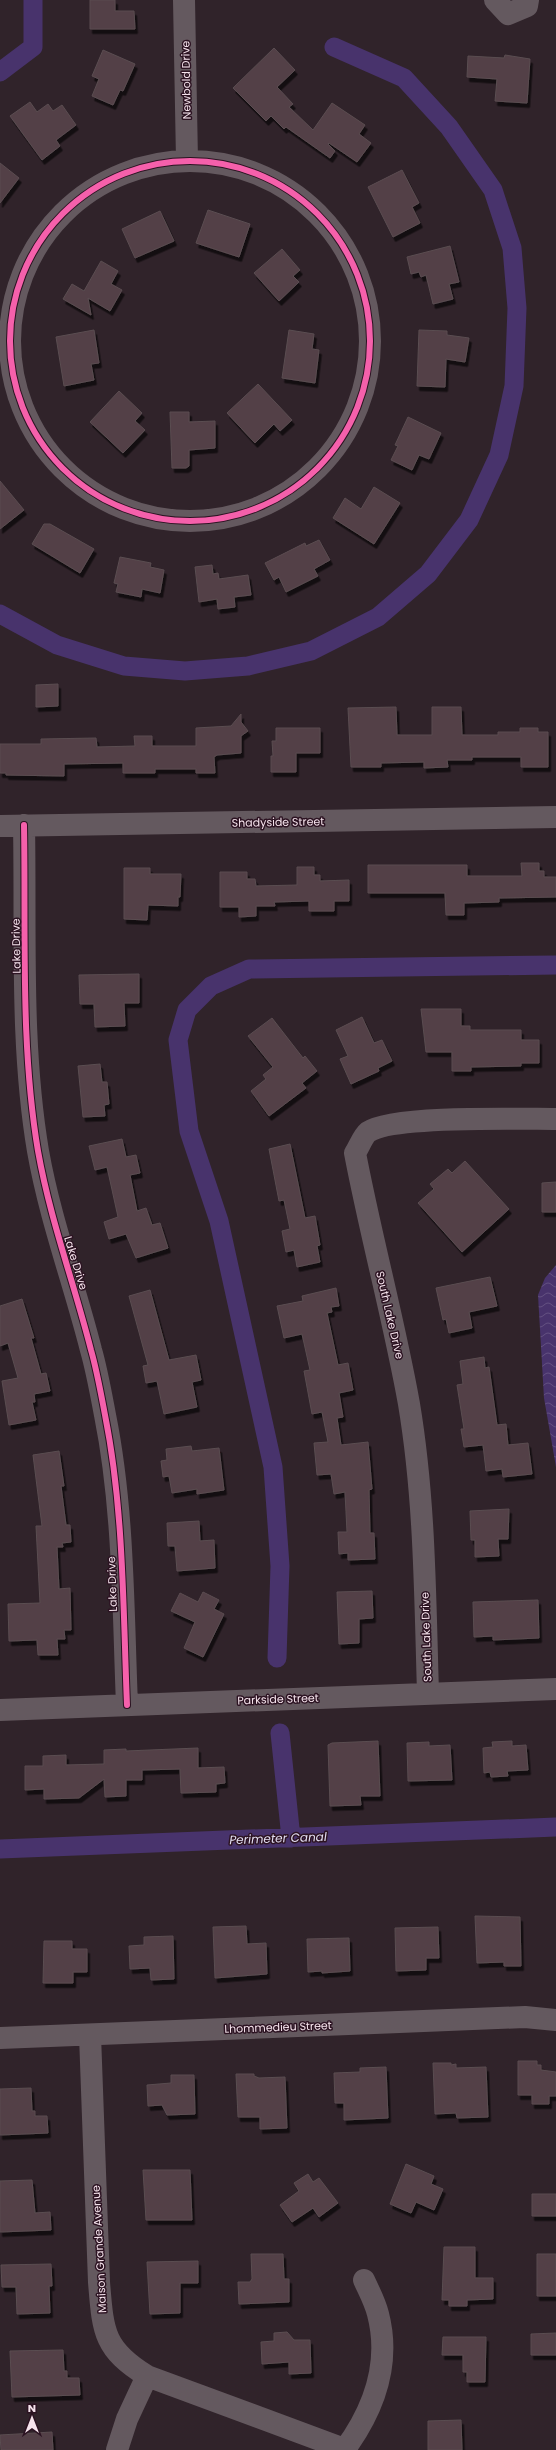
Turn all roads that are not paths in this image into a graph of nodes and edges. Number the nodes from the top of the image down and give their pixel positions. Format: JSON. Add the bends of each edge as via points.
{"nodes":[{"id":1,"x":184,"y":0,"type":"edge"},
{"id":2,"x":495,"y":0,"type":"edge"},
{"id":3,"x":528,"y":2,"type":"edge"},
{"id":4,"x":187,"y":160,"type":"junction"},
{"id":5,"x":556,"y":817,"type":"edge"},
{"id":6,"x":24,"y":825,"type":"junction"},
{"id":7,"x":0,"y":826,"type":"edge"},
{"id":8,"x":556,"y":1119,"type":"edge"},
{"id":9,"x":556,"y":1689,"type":"edge"},
{"id":10,"x":428,"y":1693,"type":"junction"},
{"id":11,"x":127,"y":1705,"type":"junction"},
{"id":12,"x":0,"y":1710,"type":"edge"},
{"id":13,"x":556,"y":2020,"type":"edge"},
{"id":14,"x":90,"y":2035,"type":"junction"},
{"id":15,"x":0,"y":2038,"type":"edge"},
{"id":16,"x":364,"y":2280,"type":"dead end"},
{"id":17,"x":147,"y":2376,"type":"junction"},
{"id":18,"x":117,"y":2450,"type":"edge"},
{"id":19,"x":346,"y":2450,"type":"edge"}],
"edges":[{"from":1,"to":4,"type":"street","name":"Newbold Drive"},
{"from":2,"to":3,"type":"street","via":[[508,14]]},
{"from":4,"to":4,"type":"street","via":[[157,164],[105,182],[56,219],[29,257],[18,288],[11,324],[11,353],[24,413],[40,441],[60,467],[82,486],[111,503],[143,515],[200,520],[252,509],[274,500],[298,486],[324,462],[340,440],[361,399],[369,364],[370,344],[363,290],[340,241],[326,223],[301,199],[262,176],[212,161]]},
{"from":5,"to":6,"type":"street","name":"Shadyside Street"},
{"from":6,"to":7,"type":"street","name":"Shadyside Street"},
{"from":6,"to":11,"type":"street","name":"Lake Drive","via":[[27,1047],[32,1103],[38,1152],[55,1228],[91,1350],[110,1447],[121,1553]]},
{"from":8,"to":10,"type":"street","name":"South Lake Drive","via":[[388,1124],[367,1133],[355,1153],[367,1218],[394,1324],[416,1458],[422,1514]]},
{"from":9,"to":10,"type":"street","name":"Parkside Street"},
{"from":10,"to":11,"type":"street","name":"Parkside Street"},
{"from":11,"to":12,"type":"street","name":"Parkside Street"},
{"from":13,"to":14,"type":"street","name":"Lhommedieu Street","via":[[525,2017]]},
{"from":14,"to":15,"type":"street","name":"Lhommedieu Street"},
{"from":14,"to":17,"type":"street","name":"Maison Grande Avenue","via":[[101,2314],[108,2341],[127,2364]]},
{"from":16,"to":19,"type":"street","via":[[378,2313],[383,2340],[382,2368],[376,2394],[361,2427]]},
{"from":17,"to":18,"type":"street","via":[[127,2419]]},
{"from":17,"to":19,"type":"street","name":"Maison Grande Avenue"}]}
